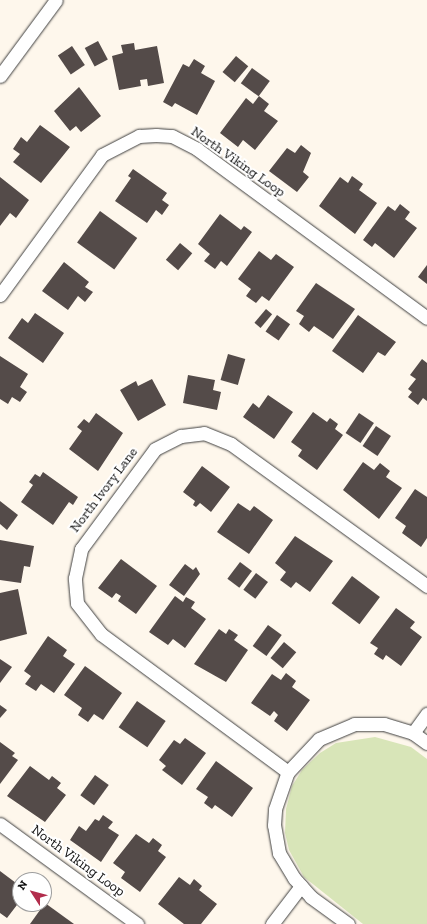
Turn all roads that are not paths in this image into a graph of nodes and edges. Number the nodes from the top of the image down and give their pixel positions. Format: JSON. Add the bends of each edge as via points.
{"nodes":[{"id":1,"x":56,"y":0,"type":"edge"},
{"id":2,"x":0,"y":76,"type":"edge"},
{"id":3,"x":0,"y":295,"type":"edge"},
{"id":4,"x":427,"y":318,"type":"edge"},
{"id":5,"x":427,"y":586,"type":"edge"},
{"id":6,"x":427,"y":714,"type":"edge"},
{"id":7,"x":413,"y":733,"type":"junction"},
{"id":8,"x":427,"y":743,"type":"edge"},
{"id":9,"x":288,"y":772,"type":"junction"},
{"id":10,"x":0,"y":824,"type":"edge"},
{"id":11,"x":301,"y":886,"type":"junction"},
{"id":12,"x":137,"y":924,"type":"edge"},
{"id":13,"x":272,"y":924,"type":"edge"},
{"id":14,"x":348,"y":924,"type":"edge"}],
"edges":[{"from":1,"to":2,"type":"street"},
{"from":3,"to":4,"type":"street","name":"North Viking Loop","via":[[102,155],[139,136],[156,135],[172,136],[197,149]]},
{"from":5,"to":9,"type":"street","name":"North Ivory Lane","via":[[231,444],[204,433],[181,436],[155,449],[81,549],[75,578],[77,603],[101,634]]},
{"from":6,"to":7,"type":"street"},
{"from":7,"to":8,"type":"street"},
{"from":7,"to":9,"type":"street","via":[[384,724],[354,724],[319,739]]},
{"from":9,"to":11,"type":"street","via":[[278,797],[274,825],[279,853]]},
{"from":10,"to":12,"type":"street","name":"North Viking Loop"},
{"from":11,"to":13,"type":"street"},
{"from":11,"to":14,"type":"street"}]}
